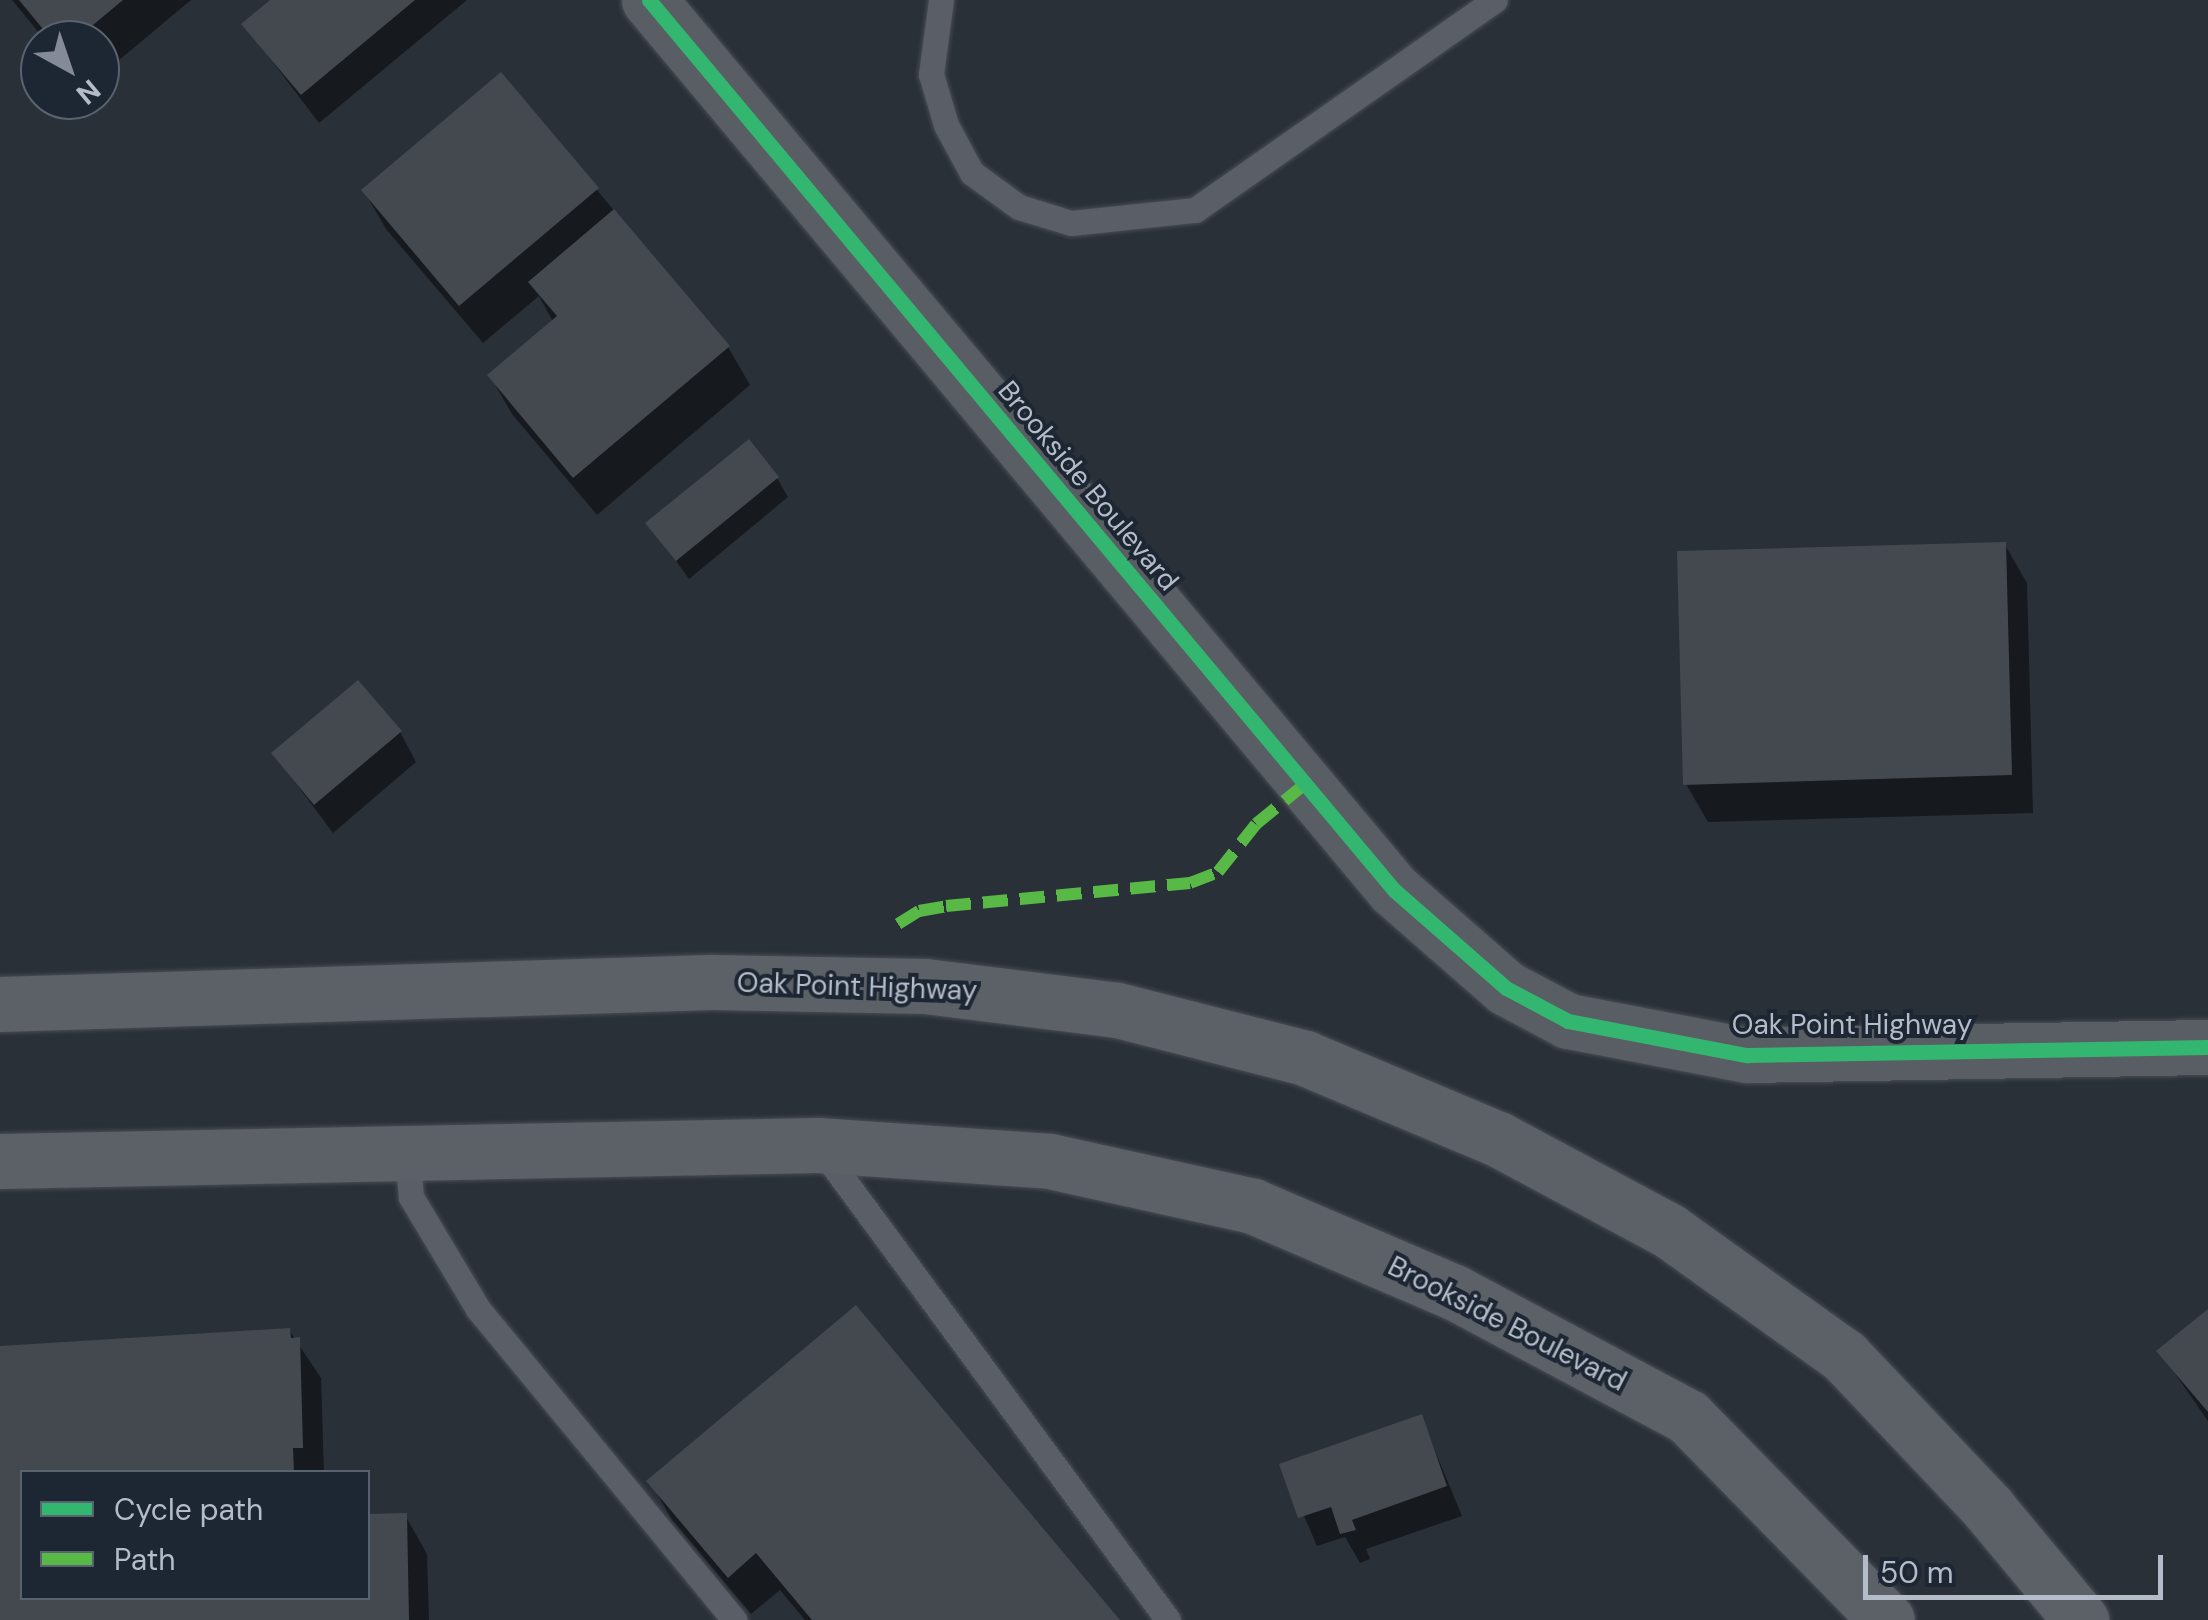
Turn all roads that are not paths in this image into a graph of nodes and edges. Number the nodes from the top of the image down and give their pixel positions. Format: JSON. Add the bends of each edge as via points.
{"nodes":[{"id":1,"x":649,"y":0,"type":"edge"},
{"id":2,"x":940,"y":0,"type":"edge"},
{"id":3,"x":1495,"y":0,"type":"edge"},
{"id":4,"x":1506,"y":988,"type":"joint"},
{"id":5,"x":0,"y":1004,"type":"edge"},
{"id":6,"x":2208,"y":1047,"type":"edge"},
{"id":7,"x":818,"y":1144,"type":"junction"},
{"id":8,"x":408,"y":1152,"type":"junction"},
{"id":9,"x":0,"y":1161,"type":"edge"},
{"id":10,"x":1879,"y":1615,"type":"edge"},
{"id":11,"x":734,"y":1620,"type":"edge"},
{"id":12,"x":1168,"y":1620,"type":"edge"},
{"id":13,"x":2081,"y":1620,"type":"edge"}],
"edges":[{"from":1,"to":4,"type":"street","name":"Brookside Boulevard","via":[[1394,890]]},
{"from":2,"to":3,"type":"lane","via":[[931,74],[946,125],[972,173],[1019,208],[1071,224],[1195,210]]},
{"from":4,"to":6,"type":"street","name":"Oak Point Highway","via":[[1568,1022],[1747,1056]]},
{"from":5,"to":13,"type":"main road","name":"Oak Point Highway","via":[[711,982],[997,991],[1117,1010],[1305,1058],[1498,1140],[1668,1230],[1844,1356],[1988,1508]]},
{"from":7,"to":8,"type":"main road"},
{"from":7,"to":10,"type":"main road","name":"Brookside Boulevard","via":[[1050,1160],[1253,1206],[1454,1292],[1688,1417]]},
{"from":7,"to":12,"type":"lane"},
{"from":8,"to":9,"type":"main road"},
{"from":8,"to":11,"type":"lane","via":[[411,1198],[478,1309]]}]}
